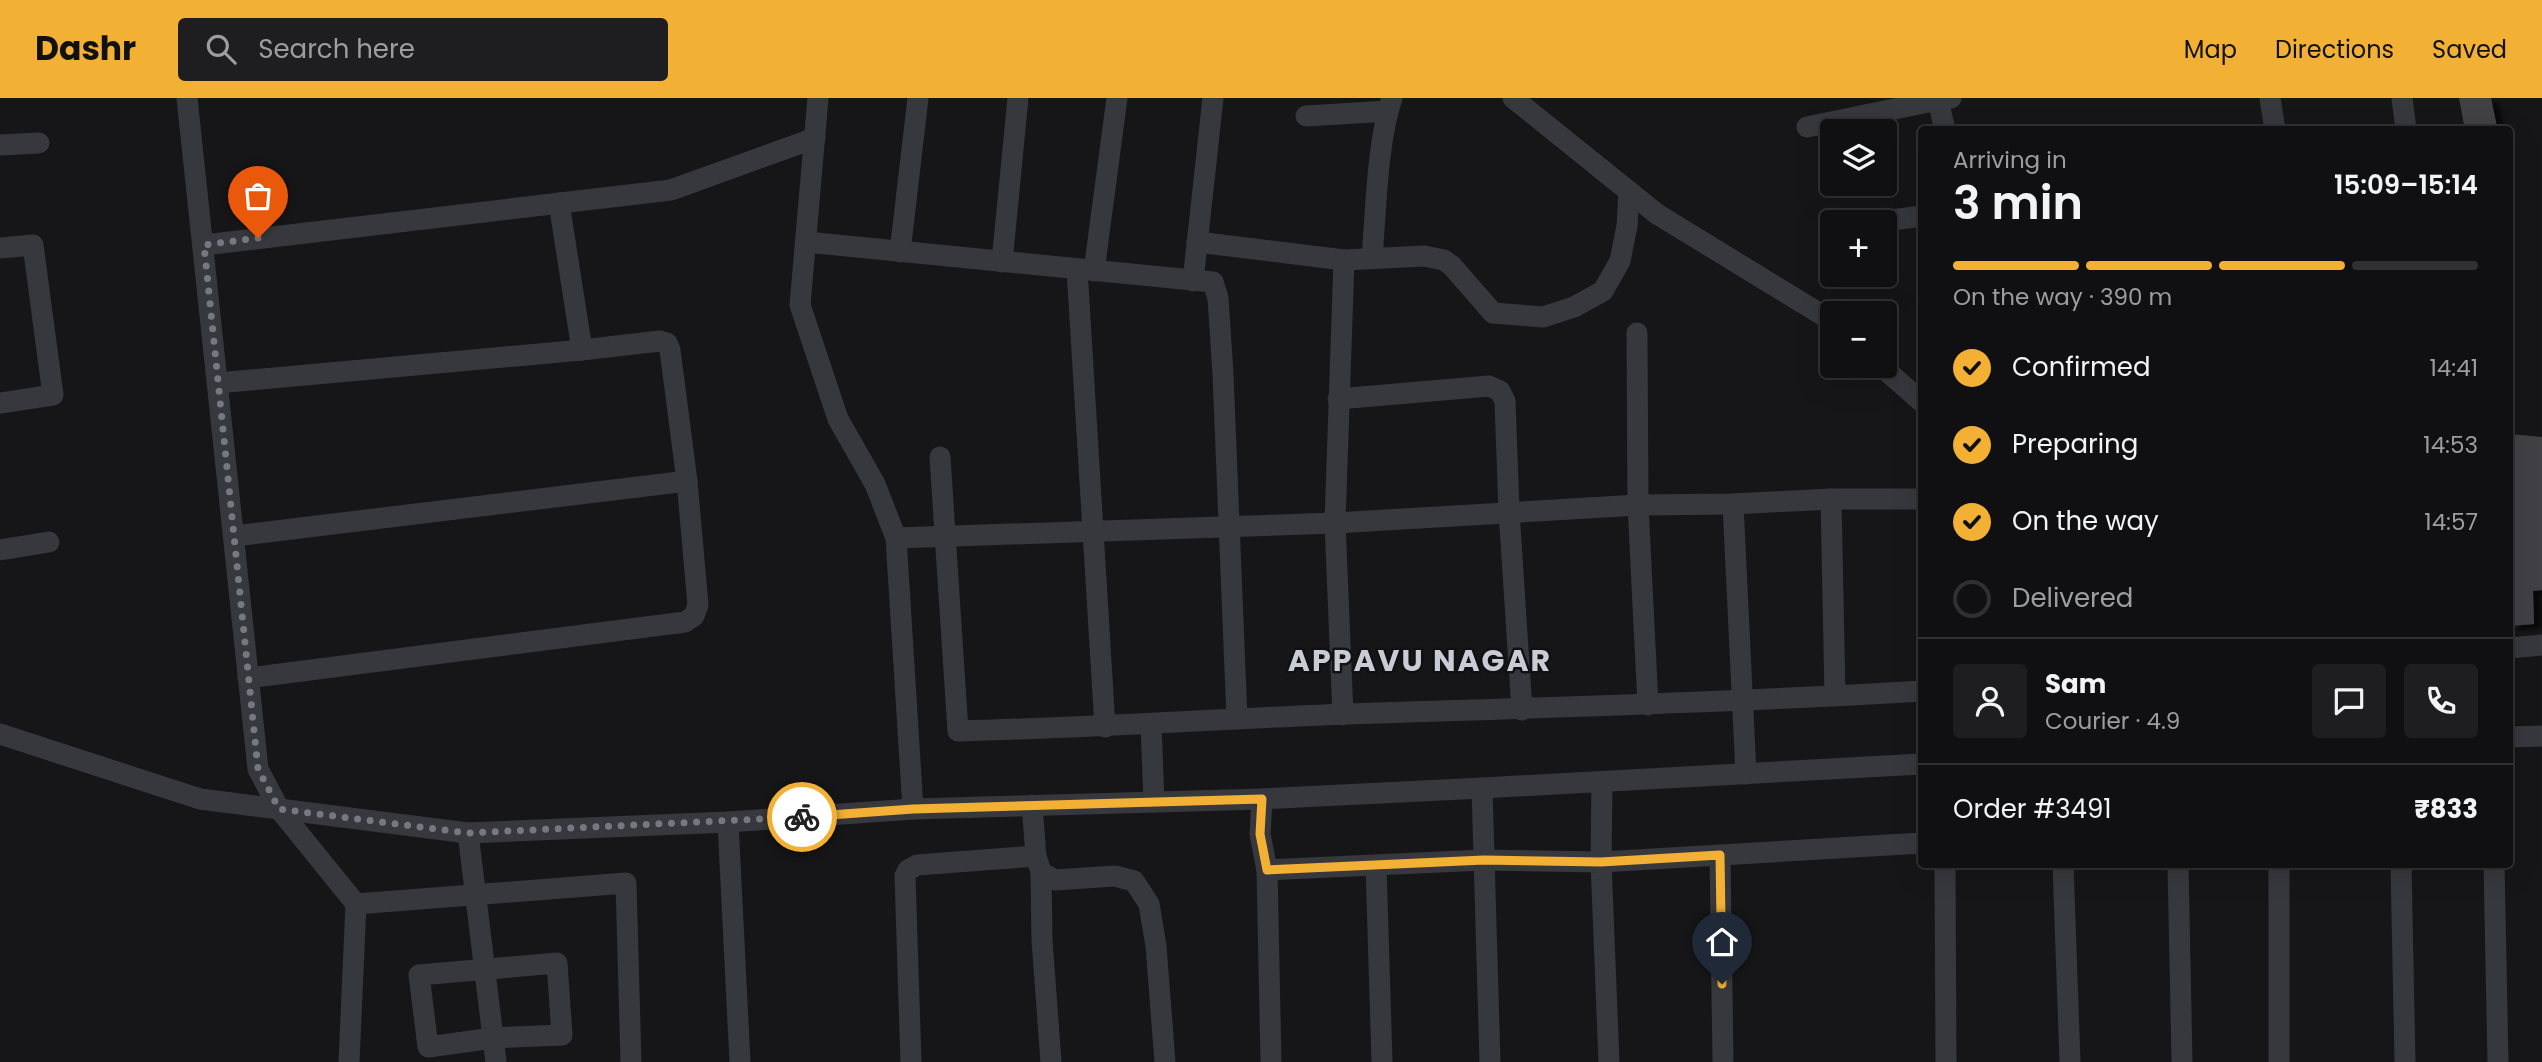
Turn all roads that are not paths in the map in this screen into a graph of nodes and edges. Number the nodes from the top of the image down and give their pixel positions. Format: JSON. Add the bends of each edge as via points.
{"nodes":[{"id":1,"x":187,"y":98,"type":"edge"},
{"id":2,"x":818,"y":98,"type":"edge"},
{"id":3,"x":918,"y":98,"type":"edge"},
{"id":4,"x":1018,"y":98,"type":"edge"},
{"id":5,"x":1117,"y":98,"type":"edge"},
{"id":6,"x":1213,"y":98,"type":"edge"},
{"id":7,"x":1513,"y":98,"type":"edge"},
{"id":8,"x":2270,"y":98,"type":"edge"},
{"id":9,"x":2402,"y":98,"type":"edge"},
{"id":10,"x":1944,"y":99,"type":"edge"},
{"id":11,"x":1390,"y":105,"type":"edge"},
{"id":12,"x":1306,"y":116,"type":"dead end"},
{"id":13,"x":1945,"y":126,"type":"edge"},
{"id":14,"x":2275,"y":126,"type":"edge"},
{"id":15,"x":2406,"y":126,"type":"edge"},
{"id":16,"x":1807,"y":127,"type":"dead end"},
{"id":17,"x":815,"y":138,"type":"junction"},
{"id":18,"x":38,"y":143,"type":"dead end"},
{"id":19,"x":0,"y":145,"type":"edge"},
{"id":20,"x":1629,"y":191,"type":"junction"},
{"id":21,"x":559,"y":203,"type":"junction"},
{"id":22,"x":1918,"y":217,"type":"edge"},
{"id":23,"x":1897,"y":219,"type":"edge"},
{"id":24,"x":806,"y":242,"type":"junction"},
{"id":25,"x":1197,"y":242,"type":"junction"},
{"id":26,"x":204,"y":245,"type":"junction"},
{"id":27,"x":0,"y":248,"type":"edge"},
{"id":28,"x":900,"y":252,"type":"junction"},
{"id":29,"x":1372,"y":258,"type":"junction"},
{"id":30,"x":1344,"y":260,"type":"junction"},
{"id":31,"x":1002,"y":262,"type":"junction"},
{"id":32,"x":1086,"y":270,"type":"junction"},
{"id":33,"x":1193,"y":281,"type":"junction"},
{"id":34,"x":1820,"y":314,"type":"edge"},
{"id":35,"x":1637,"y":334,"type":"dead end"},
{"id":36,"x":582,"y":350,"type":"junction"},
{"id":37,"x":1895,"y":378,"type":"edge"},
{"id":38,"x":218,"y":383,"type":"junction"},
{"id":39,"x":1918,"y":398,"type":"edge"},
{"id":40,"x":1338,"y":399,"type":"junction"},
{"id":41,"x":0,"y":403,"type":"edge"},
{"id":42,"x":940,"y":457,"type":"dead end"},
{"id":43,"x":687,"y":481,"type":"junction"},
{"id":44,"x":1831,"y":499,"type":"junction"},
{"id":45,"x":1918,"y":499,"type":"edge"},
{"id":46,"x":1733,"y":504,"type":"junction"},
{"id":47,"x":1638,"y":505,"type":"junction"},
{"id":48,"x":1509,"y":511,"type":"junction"},
{"id":49,"x":1335,"y":523,"type":"junction"},
{"id":50,"x":1230,"y":526,"type":"junction"},
{"id":51,"x":1093,"y":531,"type":"junction"},
{"id":52,"x":234,"y":536,"type":"junction"},
{"id":53,"x":947,"y":537,"type":"junction"},
{"id":54,"x":896,"y":538,"type":"junction"},
{"id":55,"x":49,"y":542,"type":"dead end"},
{"id":56,"x":0,"y":550,"type":"edge"},
{"id":57,"x":2542,"y":645,"type":"edge"},
{"id":58,"x":2513,"y":648,"type":"edge"},
{"id":59,"x":248,"y":678,"type":"junction"},
{"id":60,"x":1918,"y":691,"type":"edge"},
{"id":61,"x":1835,"y":696,"type":"junction"},
{"id":62,"x":1742,"y":701,"type":"junction"},
{"id":63,"x":1648,"y":705,"type":"junction"},
{"id":64,"x":1522,"y":710,"type":"junction"},
{"id":65,"x":1343,"y":715,"type":"junction"},
{"id":66,"x":1237,"y":719,"type":"junction"},
{"id":67,"x":1151,"y":724,"type":"junction"},
{"id":68,"x":1105,"y":727,"type":"junction"},
{"id":69,"x":0,"y":734,"type":"edge"},
{"id":70,"x":2542,"y":736,"type":"edge"},
{"id":71,"x":2513,"y":737,"type":"edge"},
{"id":72,"x":1918,"y":764,"type":"edge"},
{"id":73,"x":1746,"y":774,"type":"junction"},
{"id":74,"x":1602,"y":782,"type":"junction"},
{"id":75,"x":1482,"y":788,"type":"junction"},
{"id":76,"x":1262,"y":799,"type":"junction"},
{"id":77,"x":1154,"y":802,"type":"junction"},
{"id":78,"x":1032,"y":805,"type":"junction"},
{"id":79,"x":279,"y":809,"type":"junction"},
{"id":80,"x":913,"y":809,"type":"junction"},
{"id":81,"x":728,"y":822,"type":"junction"},
{"id":82,"x":468,"y":833,"type":"junction"},
{"id":83,"x":1918,"y":843,"type":"edge"},
{"id":84,"x":1720,"y":855,"type":"junction"},
{"id":85,"x":1484,"y":860,"type":"junction"},
{"id":86,"x":1601,"y":862,"type":"junction"},
{"id":87,"x":1039,"y":864,"type":"junction"},
{"id":88,"x":1376,"y":865,"type":"junction"},
{"id":89,"x":1945,"y":868,"type":"edge"},
{"id":90,"x":2063,"y":868,"type":"edge"},
{"id":91,"x":2178,"y":868,"type":"edge"},
{"id":92,"x":2279,"y":868,"type":"edge"},
{"id":93,"x":2401,"y":868,"type":"edge"},
{"id":94,"x":2494,"y":868,"type":"edge"},
{"id":95,"x":1267,"y":870,"type":"junction"},
{"id":96,"x":477,"y":895,"type":"junction"},
{"id":97,"x":356,"y":905,"type":"junction"},
{"id":98,"x":483,"y":968,"type":"junction"},
{"id":99,"x":493,"y":1038,"type":"junction"},
{"id":100,"x":349,"y":1062,"type":"edge"},
{"id":101,"x":495,"y":1062,"type":"edge"},
{"id":102,"x":631,"y":1062,"type":"edge"},
{"id":103,"x":740,"y":1062,"type":"edge"},
{"id":104,"x":911,"y":1062,"type":"edge"},
{"id":105,"x":1051,"y":1062,"type":"edge"},
{"id":106,"x":1165,"y":1062,"type":"edge"},
{"id":107,"x":1271,"y":1062,"type":"edge"},
{"id":108,"x":1382,"y":1062,"type":"edge"},
{"id":109,"x":1490,"y":1062,"type":"edge"},
{"id":110,"x":1609,"y":1062,"type":"edge"},
{"id":111,"x":1723,"y":1062,"type":"edge"},
{"id":112,"x":1946,"y":1062,"type":"edge"},
{"id":113,"x":2070,"y":1062,"type":"edge"},
{"id":114,"x":2182,"y":1062,"type":"edge"},
{"id":115,"x":2279,"y":1062,"type":"edge"},
{"id":116,"x":2405,"y":1062,"type":"edge"},
{"id":117,"x":2498,"y":1062,"type":"edge"}],
"edges":[{"from":1,"to":26,"type":"street"},
{"from":2,"to":17,"type":"street"},
{"from":3,"to":28,"type":"street"},
{"from":4,"to":31,"type":"street"},
{"from":5,"to":32,"type":"street"},
{"from":6,"to":25,"type":"street"},
{"from":7,"to":20,"type":"street"},
{"from":8,"to":14,"type":"street"},
{"from":9,"to":15,"type":"street"},
{"from":10,"to":13,"type":"street"},
{"from":10,"to":16,"type":"street"},
{"from":11,"to":12,"type":"street"},
{"from":11,"to":29,"type":"street"},
{"from":17,"to":21,"type":"street","via":[[671,190]]},
{"from":17,"to":24,"type":"street"},
{"from":18,"to":19,"type":"street"},
{"from":20,"to":29,"type":"street","via":[[1620,261],[1603,291],[1543,317],[1493,313],[1444,260]]},
{"from":20,"to":34,"type":"street","via":[[1657,214]]},
{"from":21,"to":26,"type":"street"},
{"from":21,"to":36,"type":"street"},
{"from":22,"to":23,"type":"street"},
{"from":24,"to":28,"type":"street"},
{"from":24,"to":54,"type":"street","via":[[800,306],[838,419],[874,484]]},
{"from":25,"to":30,"type":"street"},
{"from":25,"to":33,"type":"street"},
{"from":26,"to":38,"type":"street"},
{"from":27,"to":41,"type":"street","via":[[33,245],[53,395]]},
{"from":28,"to":31,"type":"street"},
{"from":29,"to":30,"type":"street"},
{"from":30,"to":40,"type":"street"},
{"from":31,"to":32,"type":"street"},
{"from":32,"to":33,"type":"street"},
{"from":32,"to":51,"type":"street"},
{"from":33,"to":50,"type":"street","via":[[1213,282],[1218,298]]},
{"from":35,"to":47,"type":"street"},
{"from":36,"to":38,"type":"street"},
{"from":36,"to":43,"type":"street","via":[[667,343]]},
{"from":37,"to":39,"type":"street"},
{"from":38,"to":52,"type":"street"},
{"from":40,"to":48,"type":"street","via":[[1489,386],[1500,391],[1505,401]]},
{"from":40,"to":49,"type":"street"},
{"from":42,"to":53,"type":"street"},
{"from":43,"to":52,"type":"street"},
{"from":43,"to":59,"type":"street","via":[[698,605],[694,616],[685,622]]},
{"from":44,"to":45,"type":"street"},
{"from":44,"to":46,"type":"street"},
{"from":44,"to":61,"type":"street"},
{"from":46,"to":47,"type":"street"},
{"from":46,"to":62,"type":"street"},
{"from":47,"to":48,"type":"street"},
{"from":47,"to":63,"type":"street"},
{"from":48,"to":49,"type":"street"},
{"from":48,"to":64,"type":"street"},
{"from":49,"to":50,"type":"street"},
{"from":49,"to":65,"type":"street"},
{"from":50,"to":51,"type":"street"},
{"from":50,"to":66,"type":"street"},
{"from":51,"to":53,"type":"street"},
{"from":51,"to":68,"type":"street"},
{"from":52,"to":59,"type":"street"},
{"from":53,"to":54,"type":"street"},
{"from":53,"to":68,"type":"street","via":[[958,731]]},
{"from":54,"to":80,"type":"street"},
{"from":55,"to":56,"type":"street"},
{"from":57,"to":58,"type":"street"},
{"from":59,"to":79,"type":"street","via":[[258,769]]},
{"from":60,"to":61,"type":"street"},
{"from":61,"to":62,"type":"street"},
{"from":62,"to":63,"type":"street"},
{"from":62,"to":73,"type":"street"},
{"from":63,"to":64,"type":"street"},
{"from":64,"to":65,"type":"street"},
{"from":65,"to":66,"type":"street"},
{"from":66,"to":67,"type":"street"},
{"from":67,"to":68,"type":"street"},
{"from":67,"to":77,"type":"street"},
{"from":69,"to":79,"type":"street","via":[[200,799]]},
{"from":70,"to":71,"type":"street"},
{"from":72,"to":73,"type":"street"},
{"from":73,"to":74,"type":"street"},
{"from":74,"to":75,"type":"street"},
{"from":74,"to":86,"type":"street"},
{"from":75,"to":76,"type":"street"},
{"from":75,"to":85,"type":"street"},
{"from":76,"to":77,"type":"street"},
{"from":76,"to":95,"type":"street","via":[[1260,834]]},
{"from":77,"to":78,"type":"street"},
{"from":78,"to":80,"type":"street"},
{"from":78,"to":87,"type":"street"},
{"from":79,"to":82,"type":"street"},
{"from":79,"to":97,"type":"street"},
{"from":80,"to":81,"type":"street"},
{"from":81,"to":82,"type":"street"},
{"from":81,"to":103,"type":"street"},
{"from":82,"to":96,"type":"street"},
{"from":83,"to":84,"type":"street"},
{"from":84,"to":86,"type":"street"},
{"from":84,"to":111,"type":"street"},
{"from":85,"to":86,"type":"street"},
{"from":85,"to":88,"type":"street"},
{"from":85,"to":109,"type":"street"},
{"from":86,"to":110,"type":"street"},
{"from":87,"to":104,"type":"street","via":[[917,865],[908,870]]},
{"from":87,"to":105,"type":"street"},
{"from":87,"to":106,"type":"street","via":[[1055,880],[1115,876],[1134,881],[1149,904]]},
{"from":88,"to":95,"type":"street"},
{"from":88,"to":108,"type":"street"},
{"from":89,"to":112,"type":"street"},
{"from":90,"to":113,"type":"street"},
{"from":91,"to":114,"type":"street"},
{"from":92,"to":115,"type":"street"},
{"from":93,"to":116,"type":"street"},
{"from":94,"to":117,"type":"street"},
{"from":95,"to":107,"type":"street"},
{"from":96,"to":97,"type":"street"},
{"from":96,"to":98,"type":"street"},
{"from":96,"to":102,"type":"street","via":[[626,883]]},
{"from":97,"to":100,"type":"street"},
{"from":98,"to":99,"type":"street"},
{"from":98,"to":99,"type":"street","via":[[419,975],[428,1047]]},
{"from":98,"to":99,"type":"street","via":[[556,963],[562,1035]]},
{"from":99,"to":101,"type":"street"}]}
